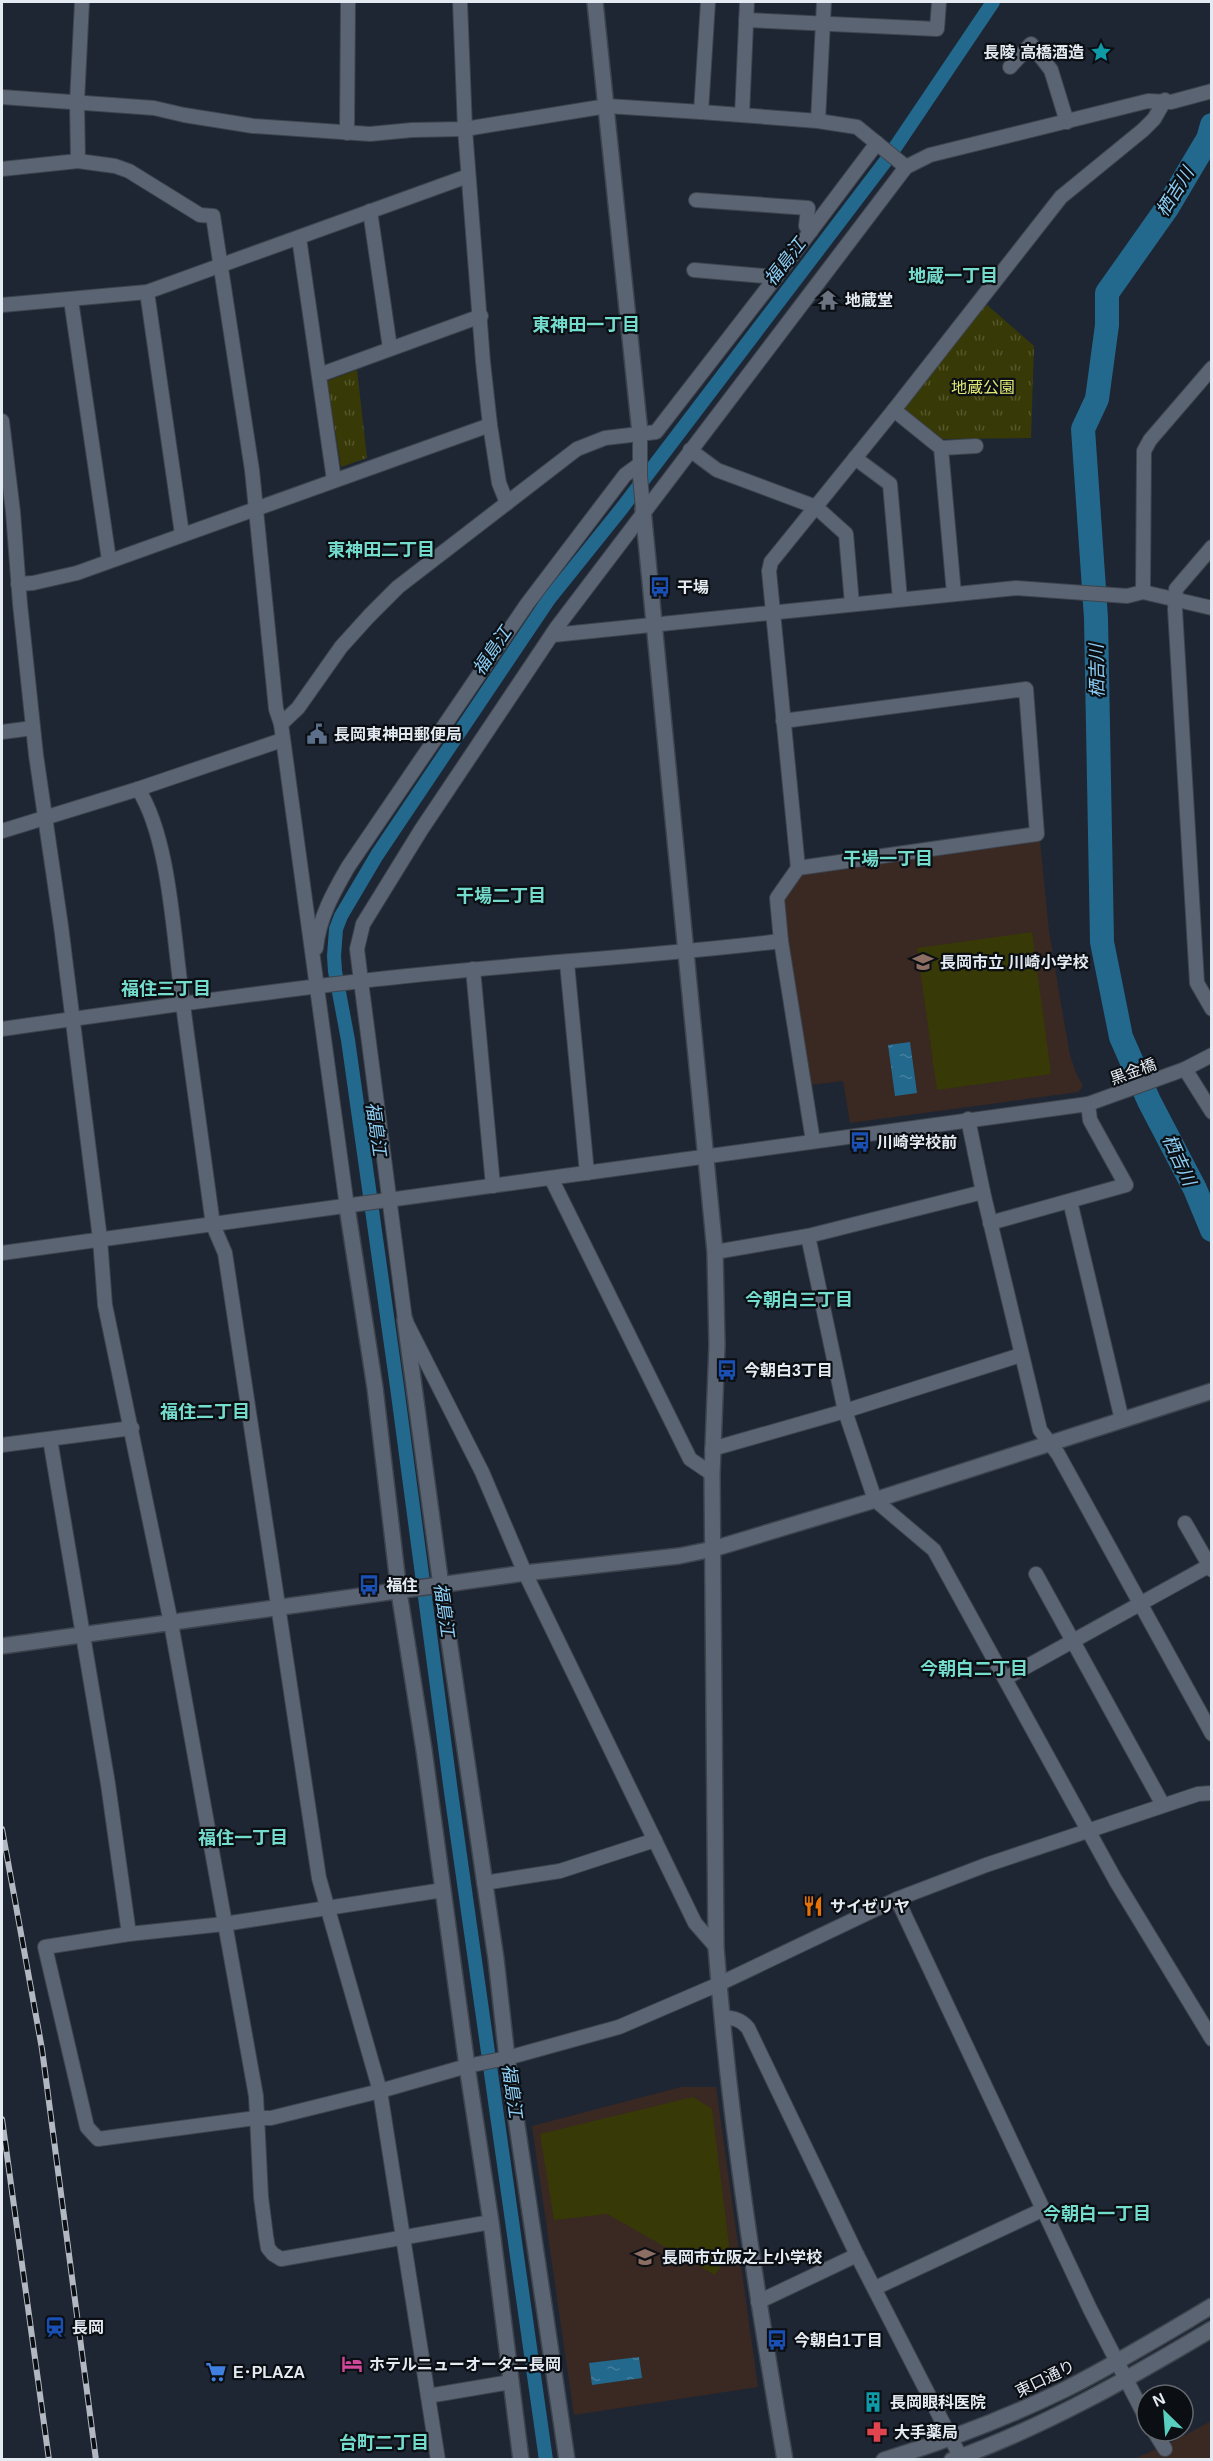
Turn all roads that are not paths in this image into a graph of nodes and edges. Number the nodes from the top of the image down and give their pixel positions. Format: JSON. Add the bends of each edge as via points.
{"nodes":[{"id":1,"x":82,"y":2,"type":"edge"},
{"id":2,"x":348,"y":2,"type":"edge"},
{"id":3,"x":460,"y":2,"type":"edge"},
{"id":4,"x":595,"y":2,"type":"edge"},
{"id":5,"x":708,"y":2,"type":"edge"},
{"id":6,"x":747,"y":2,"type":"edge"},
{"id":7,"x":824,"y":2,"type":"edge"},
{"id":8,"x":939,"y":2,"type":"edge"},
{"id":9,"x":746,"y":20,"type":"junction"},
{"id":10,"x":824,"y":23,"type":"junction"},
{"id":11,"x":1010,"y":68,"type":"dead end"},
{"id":12,"x":1212,"y":91,"type":"edge"},
{"id":13,"x":2,"y":97,"type":"edge"},
{"id":14,"x":1168,"y":101,"type":"junction"},
{"id":15,"x":77,"y":102,"type":"junction"},
{"id":16,"x":607,"y":106,"type":"junction"},
{"id":17,"x":701,"y":112,"type":"junction"},
{"id":18,"x":742,"y":115,"type":"junction"},
{"id":19,"x":818,"y":121,"type":"junction"},
{"id":20,"x":1067,"y":122,"type":"junction"},
{"id":21,"x":465,"y":129,"type":"junction"},
{"id":22,"x":347,"y":133,"type":"junction"},
{"id":23,"x":879,"y":145,"type":"junction"},
{"id":24,"x":78,"y":161,"type":"junction"},
{"id":25,"x":902,"y":164,"type":"junction"},
{"id":26,"x":2,"y":169,"type":"edge"},
{"id":27,"x":468,"y":176,"type":"junction"},
{"id":28,"x":696,"y":200,"type":"dead end"},
{"id":29,"x":370,"y":211,"type":"junction"},
{"id":30,"x":811,"y":231,"type":"junction"},
{"id":31,"x":299,"y":238,"type":"junction"},
{"id":32,"x":222,"y":264,"type":"junction"},
{"id":33,"x":694,"y":270,"type":"dead end"},
{"id":34,"x":777,"y":278,"type":"junction"},
{"id":35,"x":147,"y":292,"type":"junction"},
{"id":36,"x":71,"y":300,"type":"junction"},
{"id":37,"x":2,"y":305,"type":"edge"},
{"id":38,"x":481,"y":316,"type":"junction"},
{"id":39,"x":390,"y":348,"type":"junction"},
{"id":40,"x":1212,"y":368,"type":"edge"},
{"id":41,"x":319,"y":375,"type":"junction"},
{"id":42,"x":894,"y":410,"type":"junction"},
{"id":43,"x":2,"y":421,"type":"edge"},
{"id":44,"x":490,"y":425,"type":"junction"},
{"id":45,"x":640,"y":433,"type":"junction"},
{"id":46,"x":976,"y":446,"type":"dead end"},
{"id":47,"x":941,"y":448,"type":"junction"},
{"id":48,"x":690,"y":450,"type":"junction"},
{"id":49,"x":855,"y":458,"type":"junction"},
{"id":50,"x":640,"y":470,"type":"junction"},
{"id":51,"x":334,"y":480,"type":"junction"},
{"id":52,"x":5,"y":488,"type":"edge"},
{"id":53,"x":507,"y":503,"type":"junction"},
{"id":54,"x":816,"y":507,"type":"junction"},
{"id":55,"x":256,"y":509,"type":"junction"},
{"id":56,"x":643,"y":512,"type":"junction"},
{"id":57,"x":182,"y":534,"type":"junction"},
{"id":58,"x":1212,"y":547,"type":"edge"},
{"id":59,"x":109,"y":560,"type":"junction"},
{"id":60,"x":18,"y":584,"type":"junction"},
{"id":61,"x":1143,"y":592,"type":"junction"},
{"id":62,"x":954,"y":594,"type":"junction"},
{"id":63,"x":900,"y":599,"type":"junction"},
{"id":64,"x":1176,"y":600,"type":"junction"},
{"id":65,"x":852,"y":604,"type":"junction"},
{"id":66,"x":1212,"y":608,"type":"edge"},
{"id":67,"x":773,"y":611,"type":"junction"},
{"id":68,"x":653,"y":625,"type":"junction"},
{"id":69,"x":553,"y":635,"type":"junction"},
{"id":70,"x":783,"y":721,"type":"junction"},
{"id":71,"x":281,"y":724,"type":"junction"},
{"id":72,"x":33,"y":728,"type":"junction"},
{"id":73,"x":2,"y":732,"type":"edge"},
{"id":74,"x":282,"y":740,"type":"junction"},
{"id":75,"x":138,"y":789,"type":"junction"},
{"id":76,"x":46,"y":818,"type":"junction"},
{"id":77,"x":2,"y":831,"type":"edge"},
{"id":78,"x":798,"y":868,"type":"junction"},
{"id":79,"x":781,"y":941,"type":"junction"},
{"id":80,"x":686,"y":952,"type":"junction"},
{"id":81,"x":567,"y":963,"type":"junction"},
{"id":82,"x":314,"y":968,"type":"junction"},
{"id":83,"x":473,"y":969,"type":"junction"},
{"id":84,"x":356,"y":981,"type":"junction"},
{"id":85,"x":321,"y":986,"type":"junction"},
{"id":86,"x":183,"y":1003,"type":"junction"},
{"id":87,"x":1212,"y":1009,"type":"edge"},
{"id":88,"x":71,"y":1019,"type":"junction"},
{"id":89,"x":2,"y":1029,"type":"edge"},
{"id":90,"x":1212,"y":1055,"type":"edge"},
{"id":91,"x":1181,"y":1070,"type":"junction"},
{"id":92,"x":1094,"y":1102,"type":"junction"},
{"id":93,"x":1212,"y":1112,"type":"edge"},
{"id":94,"x":968,"y":1119,"type":"junction"},
{"id":95,"x":813,"y":1141,"type":"junction"},
{"id":96,"x":704,"y":1156,"type":"junction"},
{"id":97,"x":587,"y":1173,"type":"junction"},
{"id":98,"x":551,"y":1178,"type":"junction"},
{"id":99,"x":493,"y":1186,"type":"junction"},
{"id":100,"x":983,"y":1192,"type":"junction"},
{"id":101,"x":384,"y":1201,"type":"junction"},
{"id":102,"x":1070,"y":1201,"type":"junction"},
{"id":103,"x":350,"y":1207,"type":"junction"},
{"id":104,"x":990,"y":1223,"type":"junction"},
{"id":105,"x":213,"y":1225,"type":"junction"},
{"id":106,"x":808,"y":1236,"type":"junction"},
{"id":107,"x":100,"y":1239,"type":"junction"},
{"id":108,"x":715,"y":1251,"type":"junction"},
{"id":109,"x":2,"y":1253,"type":"edge"},
{"id":110,"x":405,"y":1320,"type":"junction"},
{"id":111,"x":1021,"y":1355,"type":"junction"},
{"id":112,"x":1212,"y":1391,"type":"edge"},
{"id":113,"x":845,"y":1411,"type":"junction"},
{"id":114,"x":1122,"y":1420,"type":"junction"},
{"id":115,"x":132,"y":1428,"type":"junction"},
{"id":116,"x":50,"y":1439,"type":"junction"},
{"id":117,"x":1050,"y":1444,"type":"junction"},
{"id":118,"x":2,"y":1445,"type":"edge"},
{"id":119,"x":712,"y":1449,"type":"junction"},
{"id":120,"x":712,"y":1474,"type":"junction"},
{"id":121,"x":875,"y":1500,"type":"junction"},
{"id":122,"x":1185,"y":1523,"type":"dead end"},
{"id":123,"x":713,"y":1549,"type":"junction"},
{"id":124,"x":1211,"y":1567,"type":"edge"},
{"id":125,"x":525,"y":1573,"type":"junction"},
{"id":126,"x":1036,"y":1574,"type":"dead end"},
{"id":127,"x":438,"y":1586,"type":"junction"},
{"id":128,"x":403,"y":1591,"type":"junction"},
{"id":129,"x":1140,"y":1604,"type":"junction"},
{"id":130,"x":279,"y":1608,"type":"junction"},
{"id":131,"x":171,"y":1623,"type":"junction"},
{"id":132,"x":83,"y":1635,"type":"junction"},
{"id":133,"x":1072,"y":1641,"type":"junction"},
{"id":134,"x":2,"y":1646,"type":"edge"},
{"id":135,"x":1006,"y":1678,"type":"junction"},
{"id":136,"x":1212,"y":1734,"type":"edge"},
{"id":137,"x":1212,"y":1793,"type":"edge"},
{"id":138,"x":1163,"y":1805,"type":"junction"},
{"id":139,"x":1088,"y":1830,"type":"junction"},
{"id":140,"x":655,"y":1840,"type":"junction"},
{"id":141,"x":483,"y":1883,"type":"junction"},
{"id":142,"x":443,"y":1890,"type":"junction"},
{"id":143,"x":897,"y":1899,"type":"junction"},
{"id":144,"x":327,"y":1908,"type":"junction"},
{"id":145,"x":224,"y":1924,"type":"junction"},
{"id":146,"x":129,"y":1934,"type":"junction"},
{"id":147,"x":716,"y":1947,"type":"junction"},
{"id":148,"x":719,"y":1984,"type":"junction"},
{"id":149,"x":722,"y":2017,"type":"junction"},
{"id":150,"x":1212,"y":2039,"type":"edge"},
{"id":151,"x":503,"y":2059,"type":"junction"},
{"id":152,"x":471,"y":2066,"type":"junction"},
{"id":153,"x":380,"y":2091,"type":"junction"},
{"id":154,"x":256,"y":2118,"type":"junction"},
{"id":155,"x":1044,"y":2210,"type":"junction"},
{"id":156,"x":491,"y":2222,"type":"junction"},
{"id":157,"x":403,"y":2239,"type":"junction"},
{"id":158,"x":857,"y":2255,"type":"junction"},
{"id":159,"x":875,"y":2288,"type":"junction"},
{"id":160,"x":758,"y":2302,"type":"junction"},
{"id":161,"x":1212,"y":2307,"type":"edge"},
{"id":162,"x":1212,"y":2329,"type":"edge"},
{"id":163,"x":1118,"y":2362,"type":"junction"},
{"id":164,"x":1126,"y":2380,"type":"junction"},
{"id":165,"x":511,"y":2382,"type":"junction"},
{"id":166,"x":428,"y":2396,"type":"junction"},
{"id":167,"x":1135,"y":2397,"type":"edge"},
{"id":168,"x":950,"y":2438,"type":"junction"},
{"id":169,"x":1162,"y":2443,"type":"edge"},
{"id":170,"x":1166,"y":2449,"type":"dead end"},
{"id":171,"x":958,"y":2458,"type":"edge"},
{"id":172,"x":438,"y":2460,"type":"edge"},
{"id":173,"x":521,"y":2460,"type":"edge"},
{"id":174,"x":567,"y":2460,"type":"edge"},
{"id":175,"x":785,"y":2460,"type":"edge"},
{"id":176,"x":884,"y":2460,"type":"edge"}],
"edges":[{"from":1,"to":15,"type":"street"},
{"from":2,"to":22,"type":"street"},
{"from":3,"to":21,"type":"street"},
{"from":4,"to":16,"type":"street"},
{"from":5,"to":17,"type":"street"},
{"from":6,"to":9,"type":"street"},
{"from":7,"to":10,"type":"street"},
{"from":8,"to":10,"type":"street","via":[[937,29]]},
{"from":9,"to":10,"type":"street"},
{"from":9,"to":18,"type":"street"},
{"from":10,"to":19,"type":"street"},
{"from":11,"to":20,"type":"street","via":[[1031,44],[1051,70]]},
{"from":12,"to":14,"type":"street"},
{"from":13,"to":15,"type":"street"},
{"from":14,"to":20,"type":"street","via":[[1148,101]]},
{"from":14,"to":42,"type":"street","via":[[1143,130],[1061,197]]},
{"from":15,"to":22,"type":"street","via":[[154,108],[253,126]]},
{"from":15,"to":24,"type":"street"},
{"from":16,"to":17,"type":"street"},
{"from":16,"to":21,"type":"street"},
{"from":16,"to":45,"type":"street"},
{"from":17,"to":18,"type":"street"},
{"from":18,"to":19,"type":"street"},
{"from":19,"to":23,"type":"street","via":[[857,127]]},
{"from":20,"to":25,"type":"street"},
{"from":21,"to":22,"type":"street"},
{"from":21,"to":27,"type":"street"},
{"from":23,"to":25,"type":"street"},
{"from":23,"to":30,"type":"street"},
{"from":24,"to":26,"type":"street"},
{"from":24,"to":32,"type":"street","via":[[129,171],[200,215],[213,216]]},
{"from":25,"to":48,"type":"street"},
{"from":27,"to":29,"type":"street"},
{"from":27,"to":38,"type":"street"},
{"from":28,"to":30,"type":"street","via":[[808,208],[806,226]]},
{"from":29,"to":31,"type":"street"},
{"from":29,"to":39,"type":"street"},
{"from":30,"to":34,"type":"street"},
{"from":31,"to":32,"type":"street"},
{"from":31,"to":41,"type":"street"},
{"from":32,"to":35,"type":"street"},
{"from":32,"to":55,"type":"street"},
{"from":33,"to":34,"type":"street"},
{"from":34,"to":45,"type":"street","via":[[656,432]]},
{"from":35,"to":36,"type":"street"},
{"from":35,"to":57,"type":"street"},
{"from":36,"to":37,"type":"street"},
{"from":36,"to":59,"type":"street"},
{"from":38,"to":39,"type":"street"},
{"from":38,"to":44,"type":"street"},
{"from":39,"to":41,"type":"street"},
{"from":40,"to":61,"type":"street","via":[[1144,451]]},
{"from":41,"to":51,"type":"street"},
{"from":42,"to":47,"type":"street"},
{"from":42,"to":49,"type":"street"},
{"from":43,"to":52,"type":"street"},
{"from":44,"to":51,"type":"street"},
{"from":44,"to":53,"type":"street","via":[[499,483]]},
{"from":45,"to":50,"type":"street"},
{"from":45,"to":53,"type":"street","via":[[585,444]]},
{"from":46,"to":47,"type":"street"},
{"from":47,"to":62,"type":"street"},
{"from":48,"to":54,"type":"street","via":[[717,470]]},
{"from":48,"to":56,"type":"street"},
{"from":49,"to":54,"type":"street"},
{"from":49,"to":63,"type":"street","via":[[890,484]]},
{"from":50,"to":56,"type":"street"},
{"from":50,"to":82,"type":"street","via":[[625,475],[527,604],[348,867],[320,922]]},
{"from":51,"to":55,"type":"street"},
{"from":52,"to":60,"type":"street"},
{"from":53,"to":71,"type":"street","via":[[398,587],[341,648],[298,708]]},
{"from":54,"to":65,"type":"street","via":[[846,534]]},
{"from":54,"to":67,"type":"street","via":[[771,562]]},
{"from":55,"to":57,"type":"street"},
{"from":55,"to":71,"type":"street","via":[[276,709]]},
{"from":56,"to":68,"type":"street"},
{"from":56,"to":69,"type":"street"},
{"from":57,"to":59,"type":"street"},
{"from":58,"to":64,"type":"street","via":[[1176,589]]},
{"from":59,"to":60,"type":"street","via":[[59,578]]},
{"from":60,"to":72,"type":"street"},
{"from":61,"to":62,"type":"street","via":[[1127,596],[1016,588]]},
{"from":61,"to":64,"type":"street"},
{"from":62,"to":63,"type":"street"},
{"from":63,"to":65,"type":"street"},
{"from":64,"to":66,"type":"street"},
{"from":64,"to":87,"type":"street","via":[[1197,983]]},
{"from":65,"to":67,"type":"street"},
{"from":67,"to":68,"type":"street"},
{"from":67,"to":70,"type":"street"},
{"from":68,"to":69,"type":"street"},
{"from":68,"to":80,"type":"street"},
{"from":69,"to":84,"type":"street","via":[[421,830],[363,924]]},
{"from":70,"to":78,"type":"street"},
{"from":70,"to":78,"type":"street","via":[[1026,689],[1037,834]]},
{"from":71,"to":74,"type":"street"},
{"from":72,"to":73,"type":"street"},
{"from":72,"to":76,"type":"street"},
{"from":74,"to":75,"type":"street"},
{"from":74,"to":82,"type":"street"},
{"from":75,"to":76,"type":"street"},
{"from":75,"to":86,"type":"street","via":[[155,823]]},
{"from":76,"to":77,"type":"street"},
{"from":76,"to":88,"type":"street"},
{"from":78,"to":79,"type":"street","via":[[777,898]]},
{"from":79,"to":80,"type":"street"},
{"from":79,"to":95,"type":"street"},
{"from":80,"to":81,"type":"street"},
{"from":80,"to":96,"type":"street"},
{"from":81,"to":83,"type":"street"},
{"from":81,"to":97,"type":"street"},
{"from":82,"to":85,"type":"street"},
{"from":83,"to":84,"type":"street"},
{"from":83,"to":99,"type":"street"},
{"from":84,"to":85,"type":"street"},
{"from":84,"to":101,"type":"street"},
{"from":85,"to":86,"type":"street"},
{"from":85,"to":103,"type":"street"},
{"from":86,"to":88,"type":"street"},
{"from":86,"to":105,"type":"street"},
{"from":88,"to":89,"type":"street"},
{"from":88,"to":107,"type":"street"},
{"from":90,"to":91,"type":"street","name":"黒金橋"},
{"from":91,"to":92,"type":"street","name":"黒金橋"},
{"from":91,"to":93,"type":"street"},
{"from":92,"to":94,"type":"street","name":"黒金橋"},
{"from":92,"to":102,"type":"street","via":[[1090,1120],[1126,1185]]},
{"from":94,"to":95,"type":"street","name":"黒金橋"},
{"from":94,"to":100,"type":"street"},
{"from":95,"to":96,"type":"street","name":"黒金橋"},
{"from":96,"to":97,"type":"street","name":"黒金橋"},
{"from":96,"to":108,"type":"street"},
{"from":97,"to":98,"type":"street","name":"黒金橋"},
{"from":98,"to":99,"type":"street","name":"黒金橋"},
{"from":98,"to":120,"type":"street","via":[[690,1459]]},
{"from":99,"to":101,"type":"street","name":"黒金橋"},
{"from":100,"to":104,"type":"street"},
{"from":100,"to":106,"type":"street"},
{"from":101,"to":103,"type":"street","name":"黒金橋"},
{"from":101,"to":110,"type":"street"},
{"from":102,"to":104,"type":"street"},
{"from":102,"to":114,"type":"street"},
{"from":103,"to":105,"type":"street","name":"黒金橋"},
{"from":103,"to":128,"type":"street"},
{"from":104,"to":111,"type":"street"},
{"from":105,"to":107,"type":"street","name":"黒金橋"},
{"from":105,"to":130,"type":"street","via":[[225,1253]]},
{"from":106,"to":108,"type":"street"},
{"from":106,"to":113,"type":"street"},
{"from":107,"to":109,"type":"street","name":"黒金橋"},
{"from":107,"to":115,"type":"street","via":[[105,1305]]},
{"from":108,"to":119,"type":"street","via":[[717,1345]]},
{"from":110,"to":125,"type":"street","via":[[482,1472]]},
{"from":110,"to":127,"type":"street"},
{"from":111,"to":113,"type":"street"},
{"from":111,"to":117,"type":"street","via":[[1040,1430]]},
{"from":112,"to":114,"type":"street"},
{"from":113,"to":119,"type":"street"},
{"from":113,"to":121,"type":"street"},
{"from":114,"to":117,"type":"street"},
{"from":115,"to":116,"type":"street"},
{"from":115,"to":131,"type":"street"},
{"from":116,"to":118,"type":"street"},
{"from":116,"to":132,"type":"street"},
{"from":117,"to":121,"type":"street"},
{"from":117,"to":129,"type":"street"},
{"from":119,"to":120,"type":"street"},
{"from":120,"to":123,"type":"street"},
{"from":121,"to":123,"type":"street"},
{"from":121,"to":135,"type":"street","via":[[934,1550]]},
{"from":122,"to":124,"type":"street"},
{"from":123,"to":125,"type":"street"},
{"from":123,"to":147,"type":"street"},
{"from":124,"to":129,"type":"street"},
{"from":125,"to":127,"type":"street"},
{"from":125,"to":140,"type":"street"},
{"from":126,"to":133,"type":"street"},
{"from":127,"to":128,"type":"street"},
{"from":127,"to":141,"type":"street"},
{"from":128,"to":130,"type":"street"},
{"from":128,"to":142,"type":"street"},
{"from":129,"to":133,"type":"street"},
{"from":129,"to":136,"type":"street"},
{"from":130,"to":131,"type":"street"},
{"from":130,"to":144,"type":"street","via":[[319,1878]]},
{"from":131,"to":132,"type":"street"},
{"from":131,"to":145,"type":"street"},
{"from":132,"to":134,"type":"street"},
{"from":132,"to":146,"type":"street"},
{"from":133,"to":135,"type":"street"},
{"from":133,"to":138,"type":"street"},
{"from":135,"to":139,"type":"street"},
{"from":137,"to":138,"type":"street"},
{"from":138,"to":139,"type":"street"},
{"from":139,"to":143,"type":"street"},
{"from":139,"to":150,"type":"street"},
{"from":140,"to":141,"type":"street","via":[[560,1871]]},
{"from":140,"to":147,"type":"street","via":[[695,1923]]},
{"from":141,"to":151,"type":"street","via":[[496,1959]]},
{"from":142,"to":144,"type":"street"},
{"from":142,"to":152,"type":"street"},
{"from":143,"to":148,"type":"street"},
{"from":143,"to":155,"type":"street"},
{"from":144,"to":145,"type":"street"},
{"from":144,"to":153,"type":"street"},
{"from":145,"to":146,"type":"street"},
{"from":145,"to":154,"type":"street","via":[[256,2096]]},
{"from":146,"to":154,"type":"street","via":[[45,1947],[87,2127],[98,2139]]},
{"from":147,"to":148,"type":"street"},
{"from":148,"to":149,"type":"street"},
{"from":148,"to":151,"type":"street","via":[[619,2027]]},
{"from":149,"to":158,"type":"street","via":[[744,2022],[748,2028]]},
{"from":149,"to":160,"type":"street"},
{"from":151,"to":152,"type":"street"},
{"from":151,"to":174,"type":"street"},
{"from":152,"to":153,"type":"street"},
{"from":152,"to":156,"type":"street"},
{"from":153,"to":154,"type":"street","via":[[271,2118]]},
{"from":153,"to":157,"type":"street"},
{"from":154,"to":157,"type":"street","via":[[262,2207],[268,2248],[273,2254],[281,2259]]},
{"from":155,"to":159,"type":"street"},
{"from":155,"to":163,"type":"street"},
{"from":156,"to":157,"type":"street"},
{"from":156,"to":165,"type":"street"},
{"from":157,"to":166,"type":"street"},
{"from":158,"to":159,"type":"street"},
{"from":158,"to":160,"type":"street"},
{"from":159,"to":168,"type":"street"},
{"from":160,"to":175,"type":"street"},
{"from":161,"to":163,"type":"street","name":"東口通り"},
{"from":162,"to":164,"type":"street"},
{"from":163,"to":164,"type":"street"},
{"from":163,"to":168,"type":"street","name":"東口通り","via":[[1019,2411]]},
{"from":164,"to":167,"type":"street"},
{"from":164,"to":171,"type":"street","via":[[1030,2428]]},
{"from":165,"to":166,"type":"street"},
{"from":165,"to":173,"type":"street"},
{"from":166,"to":172,"type":"street"},
{"from":168,"to":171,"type":"street"},
{"from":168,"to":176,"type":"street","name":"東口通り"},
{"from":169,"to":170,"type":"street"}]}
